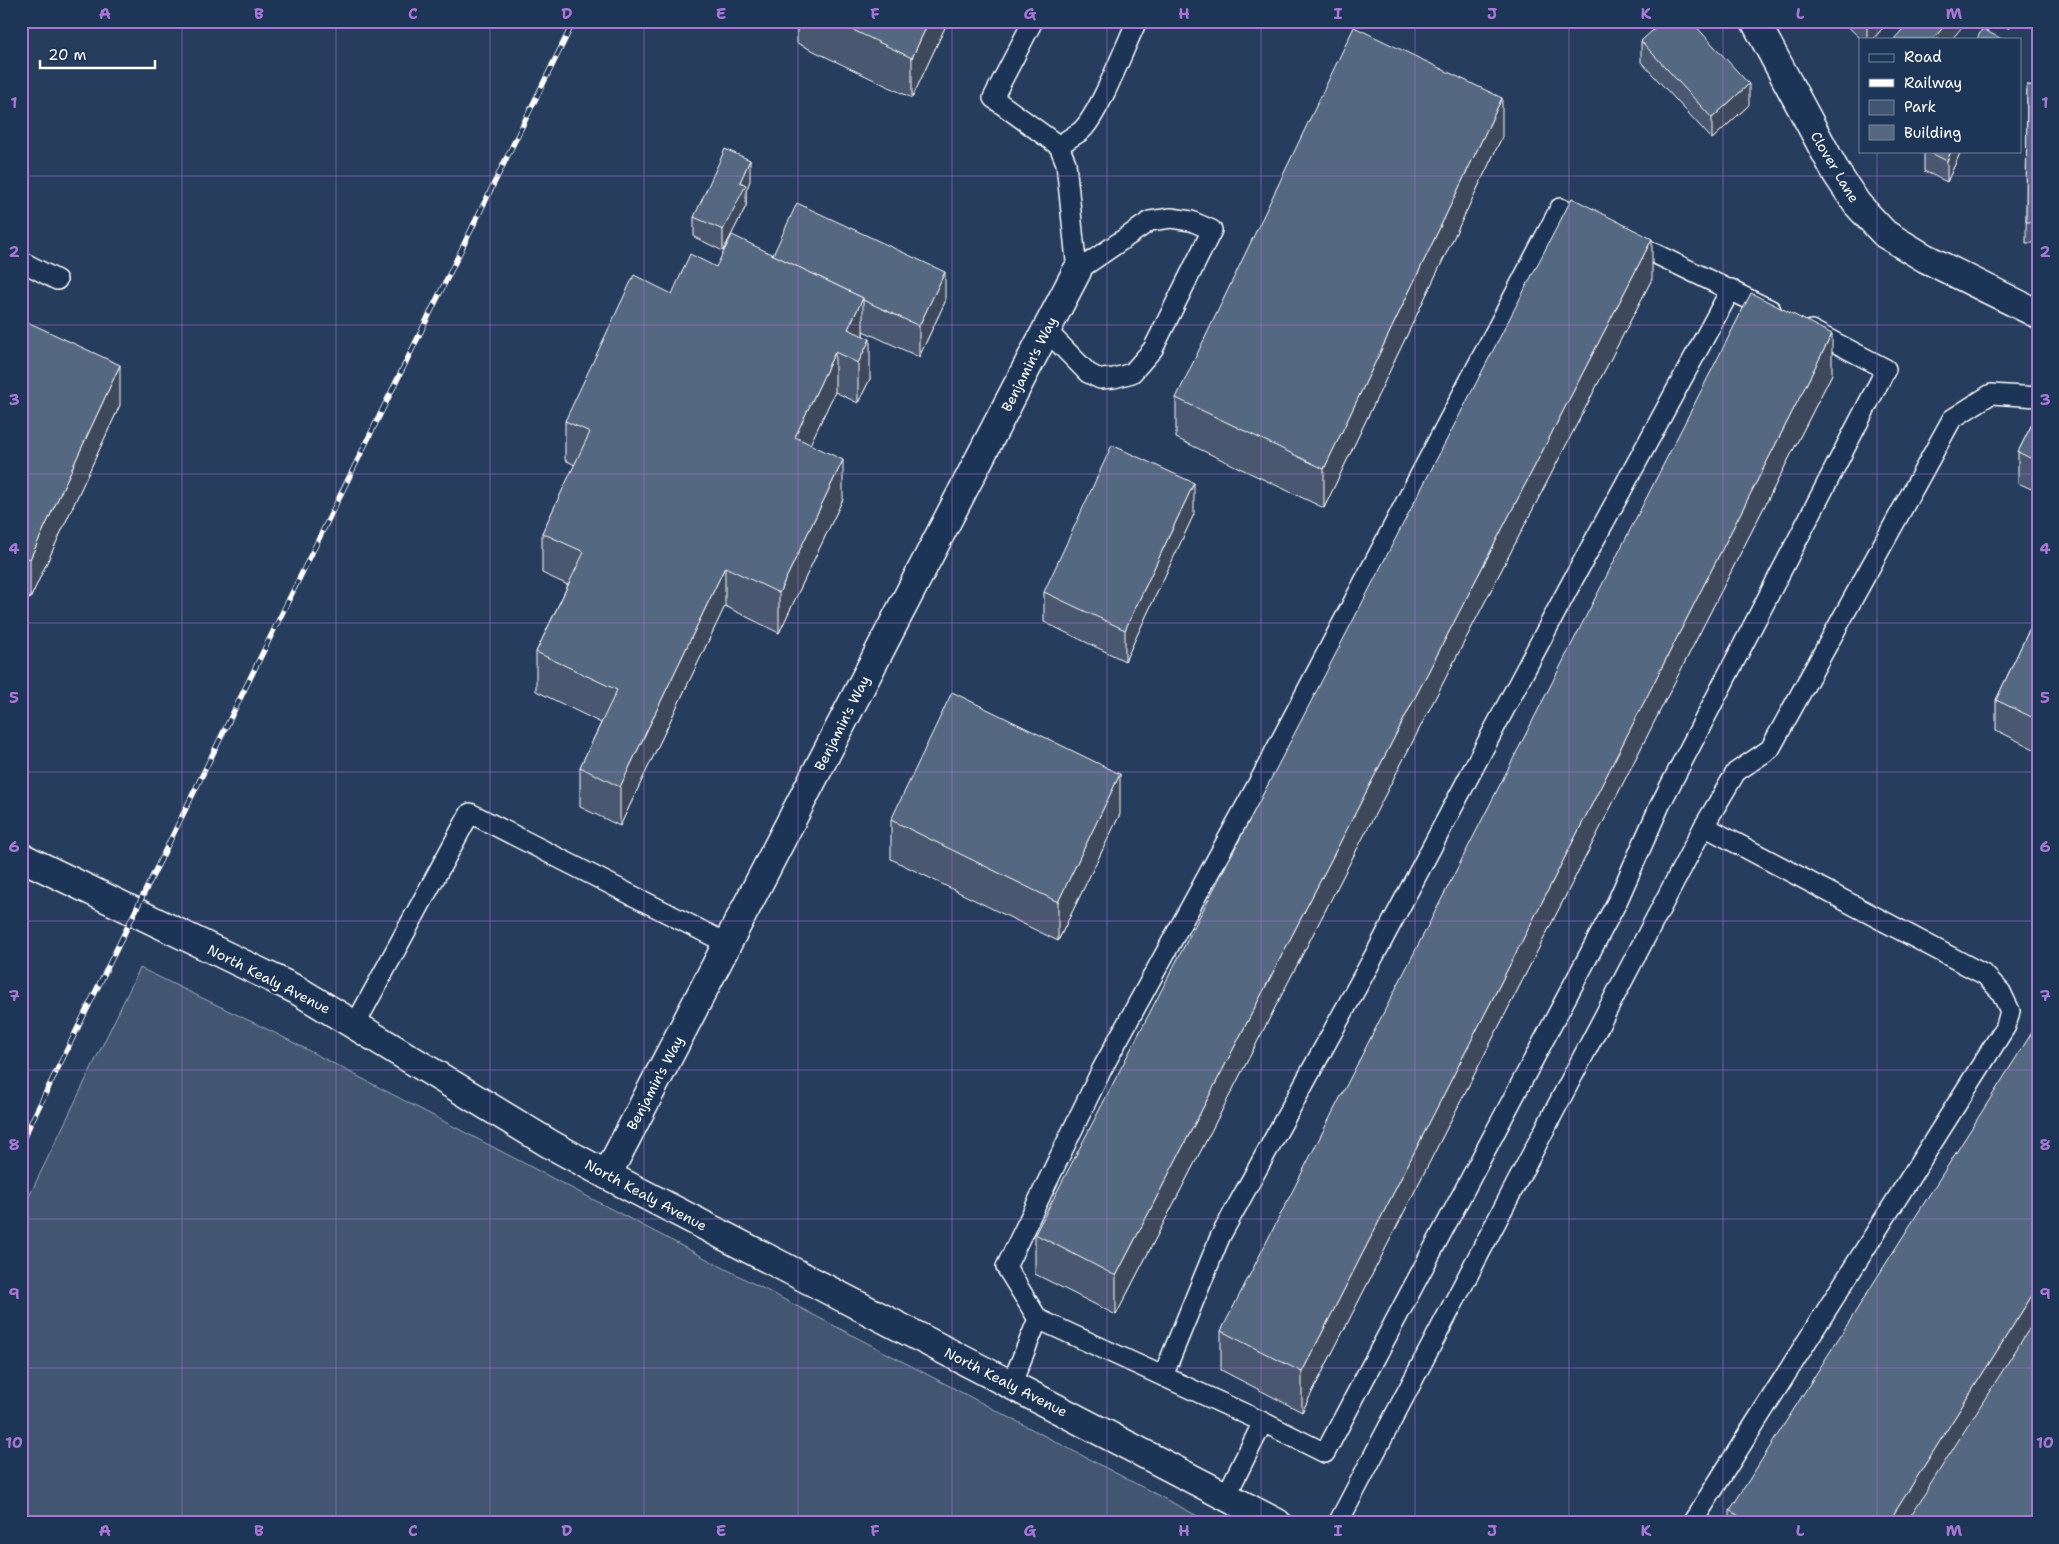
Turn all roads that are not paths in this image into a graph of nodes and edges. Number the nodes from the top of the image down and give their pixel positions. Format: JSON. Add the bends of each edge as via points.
{"nodes":[{"id":1,"x":1033,"y":21,"type":"edge"},
{"id":2,"x":1137,"y":21,"type":"edge"},
{"id":3,"x":1755,"y":21,"type":"edge"},
{"id":4,"x":1059,"y":146,"type":"junction"},
{"id":5,"x":21,"y":261,"type":"edge"},
{"id":6,"x":1077,"y":271,"type":"junction"},
{"id":7,"x":57,"y":280,"type":"dead end"},
{"id":8,"x":1731,"y":289,"type":"junction"},
{"id":9,"x":2038,"y":314,"type":"edge"},
{"id":10,"x":1047,"y":331,"type":"junction"},
{"id":11,"x":2038,"y":397,"type":"edge"},
{"id":12,"x":1704,"y":826,"type":"junction"},
{"id":13,"x":21,"y":857,"type":"edge"},
{"id":14,"x":728,"y":944,"type":"junction"},
{"id":15,"x":355,"y":1025,"type":"junction"},
{"id":16,"x":607,"y":1175,"type":"junction"},
{"id":17,"x":1038,"y":1319,"type":"junction"},
{"id":18,"x":1163,"y":1376,"type":"junction"},
{"id":19,"x":1011,"y":1385,"type":"junction"},
{"id":20,"x":1263,"y":1422,"type":"junction"},
{"id":21,"x":1226,"y":1496,"type":"junction"},
{"id":22,"x":1277,"y":1523,"type":"edge"},
{"id":23,"x":1338,"y":1523,"type":"edge"},
{"id":24,"x":1692,"y":1523,"type":"edge"}],
"edges":[{"from":1,"to":4,"type":"lane","via":[[993,98]]},
{"from":2,"to":4,"type":"lane","via":[[1093,116],[1080,131]]},
{"from":3,"to":9,"type":"street","name":"Clover Lane","via":[[1837,174],[1857,204],[1885,234],[1924,258]]},
{"from":4,"to":6,"type":"lane","via":[[1066,163]]},
{"from":5,"to":7,"type":"lane"},
{"from":6,"to":10,"type":"street","name":"Benjamin's Way"},
{"from":6,"to":10,"type":"lane","via":[[1150,221],[1171,218],[1212,230],[1154,349],[1132,373],[1100,379],[1088,374]]},
{"from":8,"to":17,"type":"lane","via":[[1560,208],[1267,768],[1102,1069],[1006,1267]]},
{"from":8,"to":18,"type":"lane","via":[[1220,1237]]},
{"from":8,"to":20,"type":"lane","via":[[1886,369],[1660,805],[1617,902],[1325,1453]]},
{"from":10,"to":14,"type":"street","name":"Benjamin's Way"},
{"from":11,"to":12,"type":"lane","via":[[1991,394],[1952,419],[1770,749],[1736,772]]},
{"from":12,"to":23,"type":"lane"},
{"from":12,"to":24,"type":"lane","via":[[1985,975],[2001,992],[2010,1011],[2006,1026]]},
{"from":13,"to":15,"type":"street","name":"North Kealy Avenue","via":[[297,990]]},
{"from":14,"to":15,"type":"lane","via":[[470,813]]},
{"from":14,"to":16,"type":"street","name":"Benjamin's Way"},
{"from":15,"to":16,"type":"street","name":"North Kealy Avenue","via":[[550,1144]]},
{"from":16,"to":19,"type":"street","name":"North Kealy Avenue"},
{"from":17,"to":18,"type":"lane"},
{"from":17,"to":19,"type":"lane"},
{"from":18,"to":20,"type":"lane"},
{"from":19,"to":21,"type":"street","name":"North Kealy Avenue"},
{"from":20,"to":21,"type":"lane"},
{"from":21,"to":22,"type":"street","name":"North Kealy Avenue"}]}
